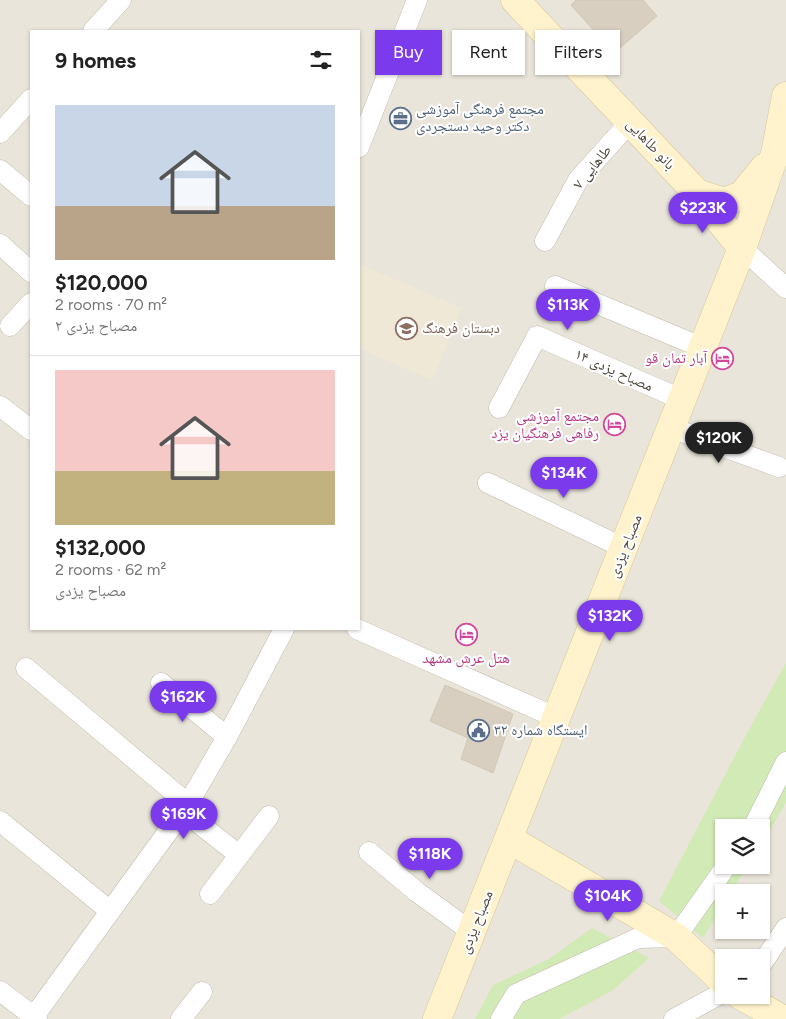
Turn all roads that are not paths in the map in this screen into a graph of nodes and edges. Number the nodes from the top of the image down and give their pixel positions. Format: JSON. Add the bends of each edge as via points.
{"nodes":[{"id":1,"x":121,"y":0,"type":"edge"},
{"id":2,"x":417,"y":0,"type":"edge"},
{"id":3,"x":515,"y":0,"type":"edge"},
{"id":4,"x":541,"y":0,"type":"edge"},
{"id":5,"x":542,"y":29,"type":"junction"},
{"id":6,"x":94,"y":30,"type":"edge"},
{"id":7,"x":786,"y":96,"type":"edge"},
{"id":8,"x":30,"y":100,"type":"edge"},
{"id":9,"x":365,"y":111,"type":"edge"},
{"id":10,"x":630,"y":122,"type":"junction"},
{"id":11,"x":0,"y":133,"type":"edge"},
{"id":12,"x":360,"y":141,"type":"edge"},
{"id":13,"x":781,"y":146,"type":"edge"},
{"id":14,"x":0,"y":170,"type":"edge"},
{"id":15,"x":697,"y":193,"type":"junction"},
{"id":16,"x":30,"y":195,"type":"edge"},
{"id":17,"x":545,"y":241,"type":"dead end"},
{"id":18,"x":0,"y":244,"type":"edge"},
{"id":19,"x":742,"y":248,"type":"junction"},
{"id":20,"x":30,"y":271,"type":"edge"},
{"id":21,"x":555,"y":286,"type":"dead end"},
{"id":22,"x":786,"y":288,"type":"edge"},
{"id":23,"x":30,"y":304,"type":"edge"},
{"id":24,"x":10,"y":326,"type":"dead end"},
{"id":25,"x":703,"y":348,"type":"junction"},
{"id":26,"x":682,"y":400,"type":"junction"},
{"id":27,"x":0,"y":406,"type":"edge"},
{"id":28,"x":499,"y":408,"type":"dead end"},
{"id":29,"x":672,"y":428,"type":"junction"},
{"id":30,"x":30,"y":429,"type":"edge"},
{"id":31,"x":779,"y":467,"type":"dead end"},
{"id":32,"x":488,"y":483,"type":"dead end"},
{"id":33,"x":624,"y":548,"type":"junction"},
{"id":34,"x":283,"y":630,"type":"edge"},
{"id":35,"x":359,"y":630,"type":"edge"},
{"id":36,"x":26,"y":668,"type":"dead end"},
{"id":37,"x":160,"y":683,"type":"dead end"},
{"id":38,"x":557,"y":718,"type":"junction"},
{"id":39,"x":227,"y":737,"type":"junction"},
{"id":40,"x":786,"y":762,"type":"edge"},
{"id":41,"x":186,"y":808,"type":"junction"},
{"id":42,"x":269,"y":816,"type":"dead end"},
{"id":43,"x":758,"y":819,"type":"edge"},
{"id":44,"x":0,"y":821,"type":"edge"},
{"id":45,"x":509,"y":839,"type":"junction"},
{"id":46,"x":369,"y":852,"type":"dead end"},
{"id":47,"x":239,"y":855,"type":"junction"},
{"id":48,"x":721,"y":874,"type":"edge"},
{"id":49,"x":210,"y":894,"type":"dead end"},
{"id":50,"x":110,"y":911,"type":"junction"},
{"id":51,"x":786,"y":928,"type":"edge"},
{"id":52,"x":472,"y":932,"type":"junction"},
{"id":53,"x":676,"y":937,"type":"junction"},
{"id":54,"x":770,"y":952,"type":"edge"},
{"id":55,"x":715,"y":974,"type":"edge"},
{"id":56,"x":0,"y":991,"type":"edge"},
{"id":57,"x":202,"y":992,"type":"dead end"},
{"id":58,"x":715,"y":997,"type":"edge"},
{"id":59,"x":756,"y":1004,"type":"edge"},
{"id":60,"x":35,"y":1018,"type":"edge"},
{"id":61,"x":181,"y":1019,"type":"edge"},
{"id":62,"x":437,"y":1019,"type":"edge"},
{"id":63,"x":501,"y":1019,"type":"edge"},
{"id":64,"x":674,"y":1019,"type":"edge"},
{"id":65,"x":782,"y":1019,"type":"edge"}],
"edges":[{"from":1,"to":6,"type":"street"},
{"from":2,"to":9,"type":"street"},
{"from":3,"to":5,"type":"main road","name":"بانو طاهایی"},
{"from":4,"to":5,"type":"main road"},
{"from":5,"to":10,"type":"main road","name":"بانو طاهایی"},
{"from":7,"to":13,"type":"main road","name":"مصباح یزدی"},
{"from":8,"to":11,"type":"street"},
{"from":9,"to":12,"type":"street"},
{"from":10,"to":15,"type":"main road","name":"بانو طاهایی"},
{"from":10,"to":17,"type":"street","name":"طاهایی ۷","via":[[578,180]]},
{"from":13,"to":15,"type":"main road","via":[[742,195],[724,202]]},
{"from":13,"to":19,"type":"main road","name":"مصباح یزدی"},
{"from":14,"to":16,"type":"street"},
{"from":15,"to":19,"type":"main road","name":"بانو طاهایی"},
{"from":18,"to":20,"type":"street"},
{"from":19,"to":22,"type":"street","name":"بانو طاهایی"},
{"from":19,"to":25,"type":"main road","name":"مصباح یزدی"},
{"from":21,"to":25,"type":"street"},
{"from":23,"to":24,"type":"street"},
{"from":25,"to":26,"type":"main road","name":"مصباح یزدی"},
{"from":26,"to":28,"type":"street","name":"مصباح یزدی ۱۴","via":[[537,336]]},
{"from":26,"to":29,"type":"main road","name":"مصباح یزدی"},
{"from":27,"to":30,"type":"street"},
{"from":29,"to":31,"type":"street"},
{"from":29,"to":33,"type":"main road","name":"مصباح یزدی"},
{"from":32,"to":33,"type":"street"},
{"from":33,"to":38,"type":"main road","name":"مصباح یزدی"},
{"from":34,"to":39,"type":"street"},
{"from":35,"to":38,"type":"street"},
{"from":36,"to":41,"type":"street"},
{"from":37,"to":39,"type":"street"},
{"from":38,"to":45,"type":"main road","name":"مصباح یزدی"},
{"from":39,"to":41,"type":"street"},
{"from":40,"to":43,"type":"street"},
{"from":41,"to":47,"type":"street"},
{"from":41,"to":50,"type":"street"},
{"from":42,"to":47,"type":"street"},
{"from":44,"to":50,"type":"street"},
{"from":45,"to":52,"type":"main road","name":"مصباح یزدی"},
{"from":45,"to":53,"type":"main road"},
{"from":46,"to":52,"type":"street"},
{"from":47,"to":49,"type":"street"},
{"from":48,"to":53,"type":"street"},
{"from":50,"to":60,"type":"street"},
{"from":51,"to":54,"type":"street"},
{"from":52,"to":62,"type":"main road","name":"مصباح یزدی"},
{"from":53,"to":55,"type":"main road"},
{"from":53,"to":63,"type":"street","via":[[638,938],[516,994]]},
{"from":56,"to":60,"type":"street"},
{"from":57,"to":61,"type":"street"},
{"from":58,"to":64,"type":"street"},
{"from":59,"to":65,"type":"main road"}]}
